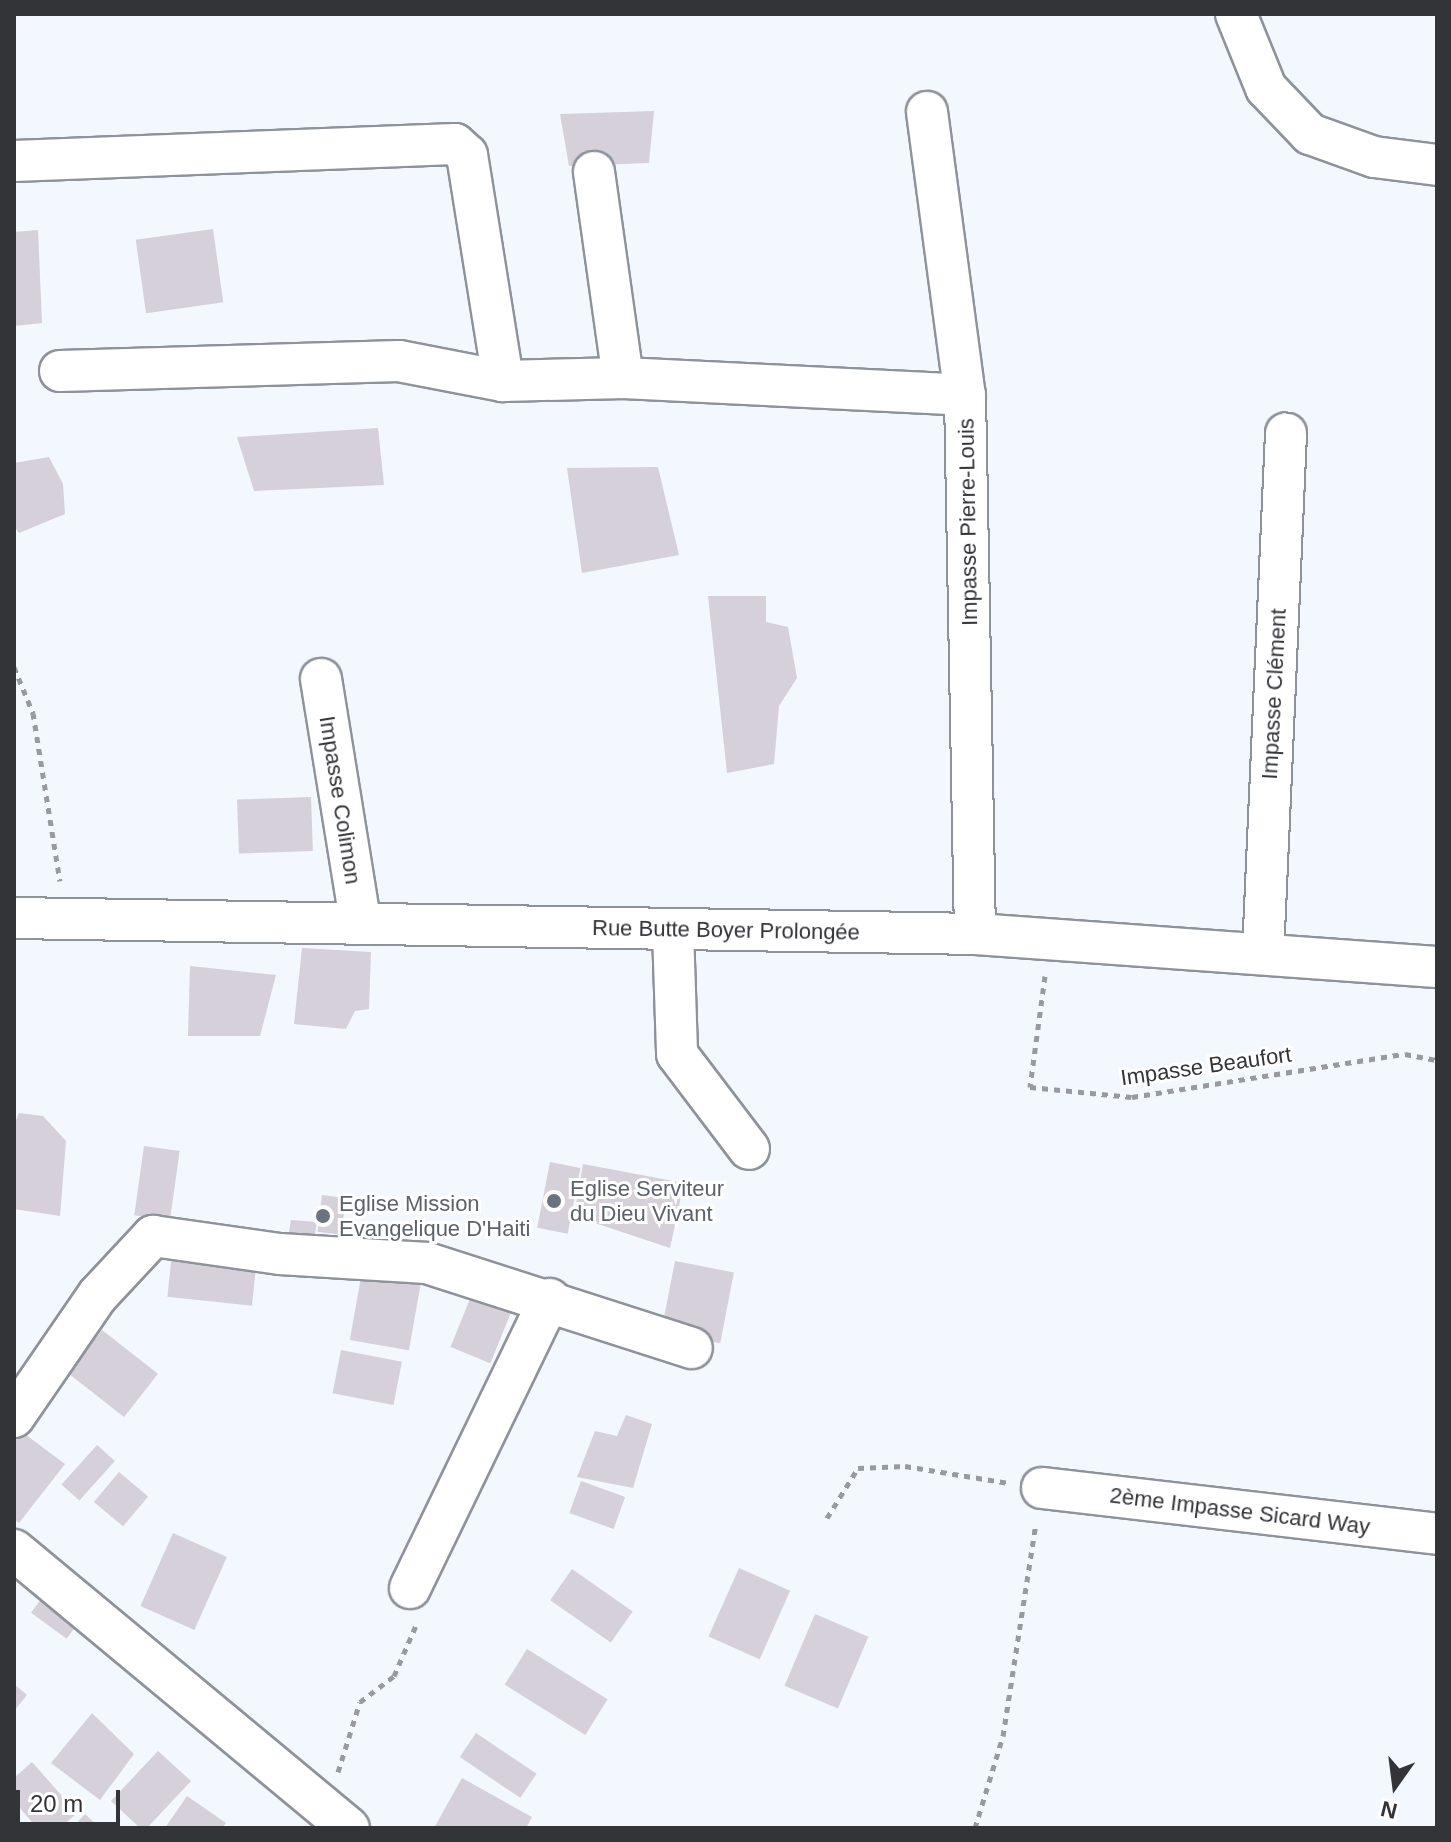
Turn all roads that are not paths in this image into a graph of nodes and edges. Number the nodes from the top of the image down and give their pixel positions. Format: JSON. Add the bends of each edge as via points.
{"nodes":[{"id":1,"x":1236,"y":14,"type":"edge"},
{"id":2,"x":927,"y":112,"type":"dead end"},
{"id":3,"x":14,"y":161,"type":"edge"},
{"id":4,"x":1437,"y":165,"type":"edge"},
{"id":5,"x":594,"y":172,"type":"dead end"},
{"id":6,"x":60,"y":371,"type":"dead end"},
{"id":7,"x":623,"y":378,"type":"junction"},
{"id":8,"x":503,"y":381,"type":"junction"},
{"id":9,"x":965,"y":395,"type":"junction"},
{"id":10,"x":1286,"y":434,"type":"dead end"},
{"id":11,"x":321,"y":679,"type":"dead end"},
{"id":12,"x":14,"y":918,"type":"edge"},
{"id":13,"x":360,"y":921,"type":"junction"},
{"id":14,"x":673,"y":931,"type":"junction"},
{"id":15,"x":975,"y":934,"type":"junction"},
{"id":16,"x":1263,"y":954,"type":"junction"},
{"id":17,"x":1437,"y":967,"type":"edge"},
{"id":18,"x":749,"y":1149,"type":"dead end"},
{"id":19,"x":550,"y":1299,"type":"junction"},
{"id":20,"x":692,"y":1348,"type":"dead end"},
{"id":21,"x":14,"y":1417,"type":"edge"},
{"id":22,"x":1042,"y":1488,"type":"road end"},
{"id":23,"x":1437,"y":1534,"type":"edge"},
{"id":24,"x":14,"y":1550,"type":"edge"},
{"id":25,"x":410,"y":1588,"type":"road end"},
{"id":26,"x":338,"y":1819,"type":"edge"}],
"edges":[{"from":1,"to":4,"type":"street","via":[[1266,88],[1310,134],[1374,157]]},
{"from":2,"to":9,"type":"street","name":"Impasse Pierre-Louis","via":[[939,233]]},
{"from":3,"to":8,"type":"street","via":[[455,144],[467,155]]},
{"from":5,"to":7,"type":"street"},
{"from":6,"to":8,"type":"street","via":[[399,361]]},
{"from":7,"to":8,"type":"street"},
{"from":7,"to":9,"type":"street"},
{"from":9,"to":15,"type":"street","name":"Impasse Pierre-Louis"},
{"from":10,"to":16,"type":"street","name":"Impasse Clément"},
{"from":11,"to":13,"type":"street","name":"Impasse Colimon"},
{"from":12,"to":13,"type":"street","name":"Rue Butte Boyer Prolongée"},
{"from":13,"to":14,"type":"street","name":"Rue Butte Boyer Prolongée"},
{"from":14,"to":15,"type":"street","name":"Rue Butte Boyer Prolongée"},
{"from":14,"to":18,"type":"street","via":[[677,1054]]},
{"from":15,"to":16,"type":"street","name":"Rue Butte Boyer Prolongée"},
{"from":16,"to":17,"type":"street","name":"Rue Butte Boyer Prolongée"},
{"from":19,"to":20,"type":"street"},
{"from":19,"to":21,"type":"street","via":[[427,1263],[280,1254],[153,1236],[98,1295]]},
{"from":19,"to":25,"type":"street"},
{"from":22,"to":23,"type":"street","name":"2ème Impasse Sicard Way"},
{"from":24,"to":26,"type":"street"}]}
